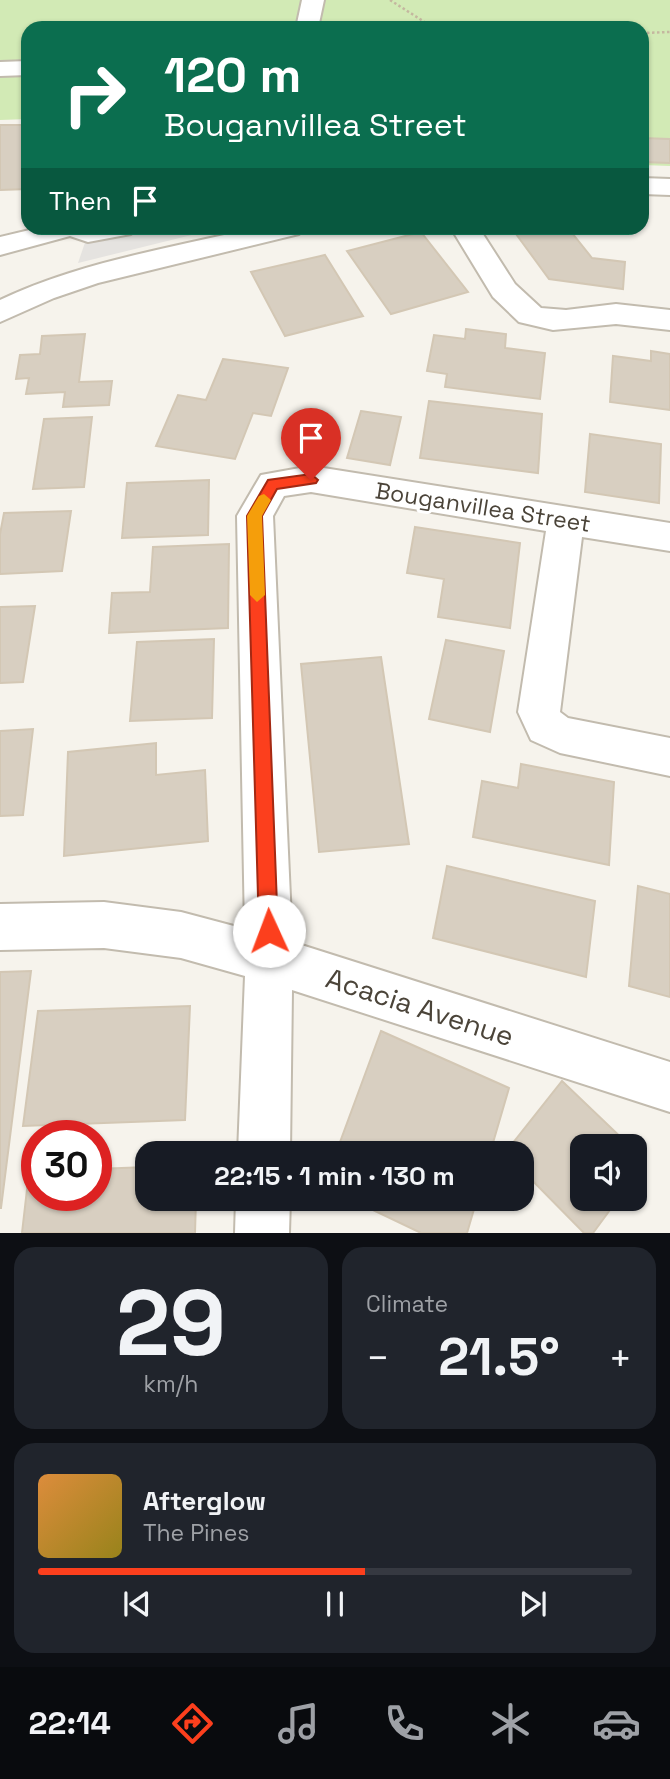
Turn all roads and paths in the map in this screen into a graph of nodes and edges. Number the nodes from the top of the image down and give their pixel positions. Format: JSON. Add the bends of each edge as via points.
{"nodes":[{"id":1,"x":313,"y":0,"type":"edge"},
{"id":2,"x":390,"y":0,"type":"edge"},
{"id":3,"x":308,"y":21,"type":"edge"},
{"id":4,"x":423,"y":21,"type":"edge"},
{"id":5,"x":670,"y":32,"type":"edge"},
{"id":6,"x":649,"y":33,"type":"edge"},
{"id":7,"x":21,"y":68,"type":"edge"},
{"id":8,"x":0,"y":69,"type":"edge"},
{"id":9,"x":649,"y":186,"type":"edge"},
{"id":10,"x":670,"y":187,"type":"edge"},
{"id":11,"x":25,"y":235,"type":"edge"},
{"id":12,"x":258,"y":235,"type":"edge"},
{"id":13,"x":470,"y":235,"type":"edge"},
{"id":14,"x":0,"y":246,"type":"edge"},
{"id":15,"x":0,"y":312,"type":"edge"},
{"id":16,"x":670,"y":320,"type":"edge"},
{"id":17,"x":566,"y":520,"type":"junction"},
{"id":18,"x":670,"y":537,"type":"edge"},
{"id":19,"x":670,"y":757,"type":"edge"},
{"id":20,"x":0,"y":927,"type":"edge"},
{"id":21,"x":270,"y":959,"type":"junction"},
{"id":22,"x":670,"y":1087,"type":"edge"},
{"id":23,"x":264,"y":1141,"type":"edge"},
{"id":24,"x":263,"y":1211,"type":"edge"},
{"id":25,"x":262,"y":1233,"type":"edge"}],
"edges":[{"from":1,"to":3,"type":"street"},
{"from":2,"to":4,"type":"path"},
{"from":5,"to":6,"type":"path"},
{"from":7,"to":8,"type":"street"},
{"from":9,"to":10,"type":"street"},
{"from":11,"to":14,"type":"street"},
{"from":12,"to":15,"type":"street","via":[[90,276],[43,291]]},
{"from":13,"to":16,"type":"street","via":[[513,299],[532,315],[560,320],[617,314]]},
{"from":17,"to":18,"type":"street","name":"Bouganvillea Street"},
{"from":17,"to":19,"type":"street","via":[[539,712],[546,727],[560,735]]},
{"from":17,"to":21,"type":"street","name":"Bouganvillea Street","via":[[311,480],[273,484],[255,516]]},
{"from":20,"to":21,"type":"street","name":"Acacia Avenue","via":[[104,925],[181,935]]},
{"from":21,"to":22,"type":"street","name":"Acacia Avenue"},
{"from":21,"to":23,"type":"street"},
{"from":24,"to":25,"type":"street"}]}
